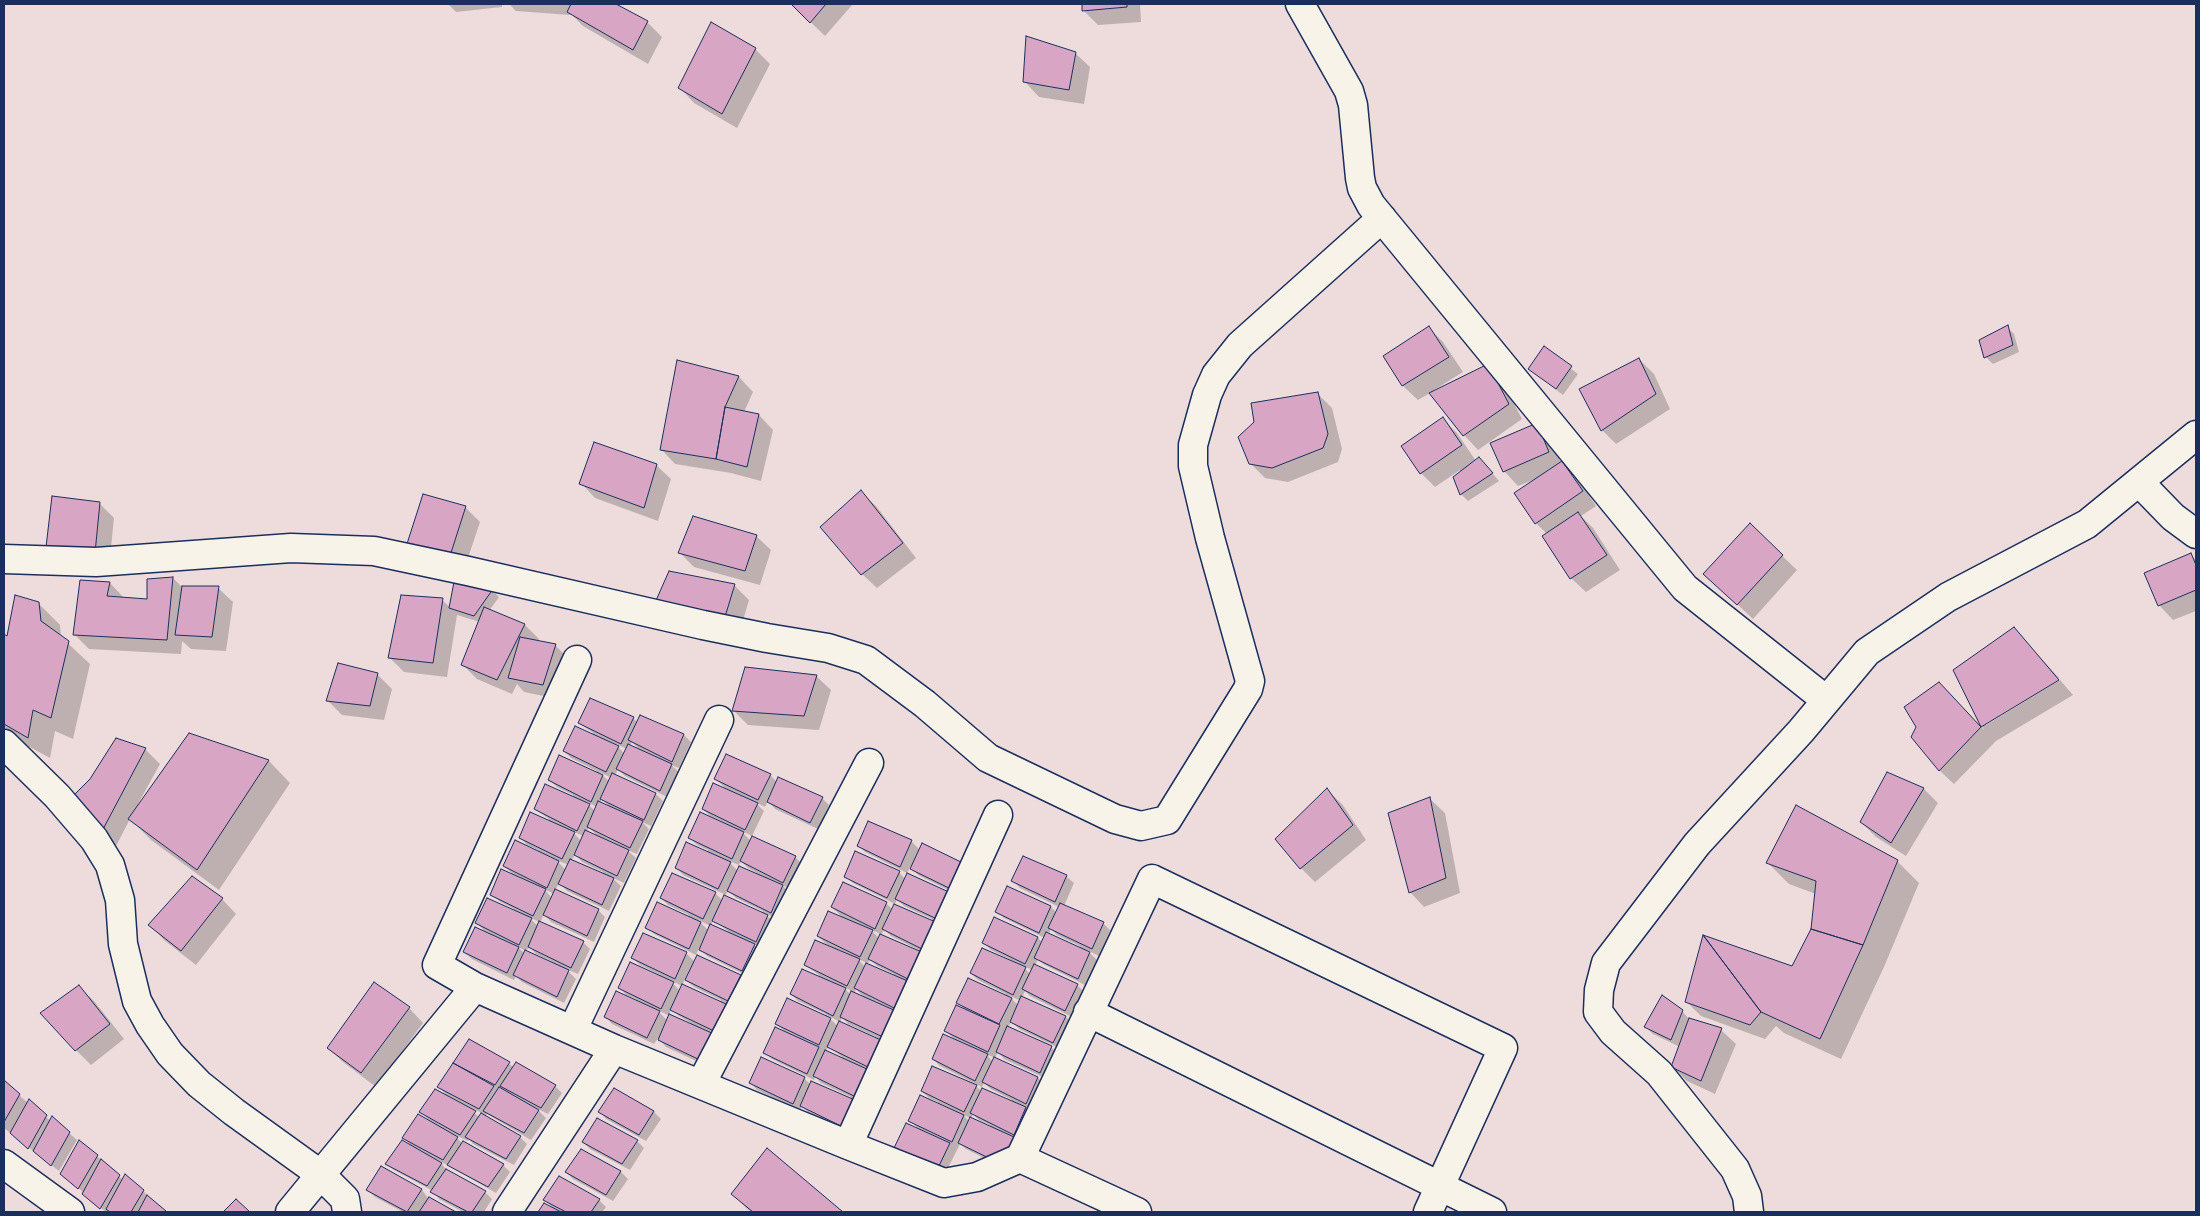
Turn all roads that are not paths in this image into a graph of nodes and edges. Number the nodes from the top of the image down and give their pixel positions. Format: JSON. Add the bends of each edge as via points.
{"nodes":[{"id":1,"x":1300,"y":4,"type":"edge"},
{"id":2,"x":1382,"y":218,"type":"junction"},
{"id":3,"x":2196,"y":435,"type":"edge"},
{"id":4,"x":2139,"y":482,"type":"junction"},
{"id":5,"x":2196,"y":534,"type":"edge"},
{"id":6,"x":4,"y":559,"type":"edge"},
{"id":7,"x":577,"y":660,"type":"dead end"},
{"id":8,"x":1826,"y":700,"type":"junction"},
{"id":9,"x":719,"y":720,"type":"dead end"},
{"id":10,"x":4,"y":744,"type":"edge"},
{"id":11,"x":869,"y":763,"type":"dead end"},
{"id":12,"x":998,"y":815,"type":"dead end"},
{"id":13,"x":475,"y":987,"type":"junction"},
{"id":14,"x":1088,"y":1012,"type":"junction"},
{"id":15,"x":573,"y":1029,"type":"junction"},
{"id":16,"x":614,"y":1049,"type":"junction"},
{"id":17,"x":701,"y":1084,"type":"junction"},
{"id":18,"x":848,"y":1146,"type":"junction"},
{"id":19,"x":1020,"y":1158,"type":"junction"},
{"id":20,"x":4,"y":1164,"type":"edge"},
{"id":21,"x":320,"y":1174,"type":"junction"},
{"id":22,"x":1440,"y":1188,"type":"junction"},
{"id":23,"x":70,"y":1212,"type":"edge"},
{"id":24,"x":290,"y":1212,"type":"edge"},
{"id":25,"x":347,"y":1212,"type":"edge"},
{"id":26,"x":507,"y":1212,"type":"edge"},
{"id":27,"x":1137,"y":1212,"type":"edge"},
{"id":28,"x":1428,"y":1212,"type":"edge"},
{"id":29,"x":1492,"y":1212,"type":"edge"},
{"id":30,"x":1749,"y":1212,"type":"edge"}],
"edges":[{"from":1,"to":2,"type":"street","via":[[1349,91],[1362,188]]},
{"from":2,"to":6,"type":"street","via":[[1240,345],[1216,376],[1208,395],[1193,445],[1193,466],[1250,681],[1248,690],[1167,820],[1141,826],[1115,819],[988,758],[925,704],[866,660],[828,648],[703,625],[374,551],[291,548],[96,562]]},
{"from":2,"to":8,"type":"street","via":[[1686,588]]},
{"from":3,"to":4,"type":"street"},
{"from":4,"to":5,"type":"street","via":[[2173,517]]},
{"from":4,"to":8,"type":"street","via":[[2087,524],[1948,597],[1866,652]]},
{"from":7,"to":13,"type":"street","via":[[437,966]]},
{"from":8,"to":30,"type":"street","via":[[1697,844],[1606,963],[1599,990],[1598,1012],[1613,1032],[1659,1073],[1735,1169],[1747,1196]]},
{"from":9,"to":15,"type":"street"},
{"from":10,"to":21,"type":"street","via":[[57,796],[94,839],[110,865],[120,900],[123,944],[135,994],[150,1025],[170,1054],[199,1084]]},
{"from":11,"to":17,"type":"street"},
{"from":12,"to":18,"type":"street"},
{"from":13,"to":15,"type":"street"},
{"from":13,"to":21,"type":"street"},
{"from":14,"to":19,"type":"street"},
{"from":14,"to":22,"type":"street"},
{"from":14,"to":22,"type":"street","via":[[1152,879],[1503,1048]]},
{"from":15,"to":16,"type":"street"},
{"from":16,"to":17,"type":"street"},
{"from":16,"to":26,"type":"street"},
{"from":17,"to":18,"type":"street"},
{"from":18,"to":19,"type":"street","via":[[944,1183],[977,1177]]},
{"from":19,"to":27,"type":"street"},
{"from":20,"to":23,"type":"street"},
{"from":21,"to":24,"type":"street"},
{"from":21,"to":25,"type":"street","via":[[345,1199]]},
{"from":22,"to":28,"type":"street"},
{"from":22,"to":29,"type":"street"}]}
